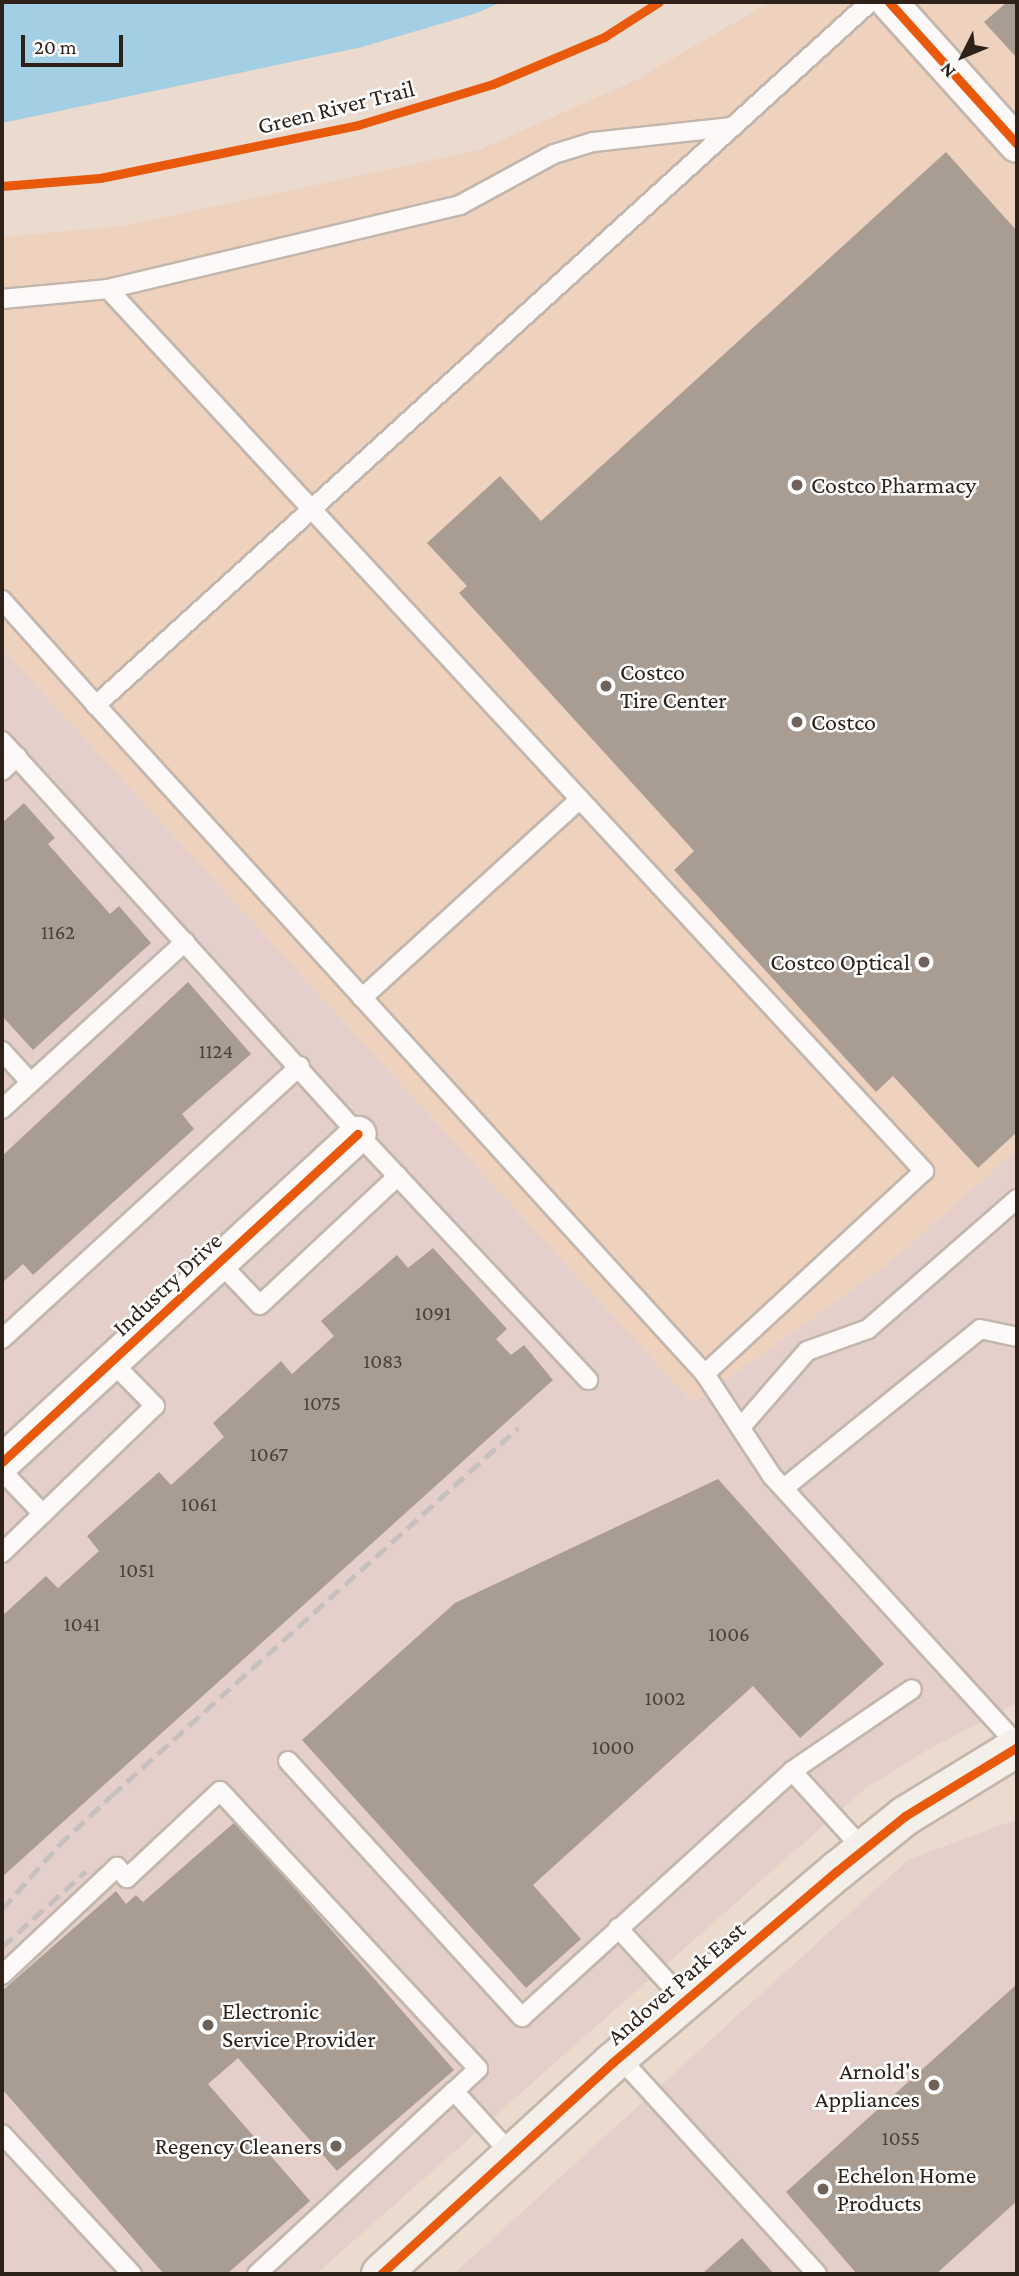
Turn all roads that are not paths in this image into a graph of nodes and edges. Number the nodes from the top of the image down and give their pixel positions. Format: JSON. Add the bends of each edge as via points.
{"nodes":[{"id":1,"x":870,"y":2,"type":"edge"},
{"id":2,"x":889,"y":2,"type":"edge"},
{"id":3,"x":732,"y":127,"type":"junction"},
{"id":4,"x":1017,"y":144,"type":"edge"},
{"id":5,"x":108,"y":289,"type":"junction"},
{"id":6,"x":2,"y":299,"type":"edge"},
{"id":7,"x":312,"y":509,"type":"junction"},
{"id":8,"x":2,"y":600,"type":"edge"},
{"id":9,"x":96,"y":705,"type":"junction"},
{"id":10,"x":2,"y":741,"type":"edge"},
{"id":11,"x":17,"y":757,"type":"junction"},
{"id":12,"x":2,"y":771,"type":"edge"},
{"id":13,"x":580,"y":799,"type":"junction"},
{"id":14,"x":185,"y":942,"type":"junction"},
{"id":15,"x":362,"y":998,"type":"junction"},
{"id":16,"x":2,"y":1051,"type":"edge"},
{"id":17,"x":300,"y":1066,"type":"junction"},
{"id":18,"x":31,"y":1083,"type":"junction"},
{"id":19,"x":2,"y":1109,"type":"edge"},
{"id":20,"x":358,"y":1133,"type":"junction"},
{"id":21,"x":398,"y":1177,"type":"junction"},
{"id":22,"x":1017,"y":1199,"type":"edge"},
{"id":23,"x":219,"y":1262,"type":"junction"},
{"id":24,"x":1017,"y":1336,"type":"edge"},
{"id":25,"x":2,"y":1339,"type":"edge"},
{"id":26,"x":111,"y":1361,"type":"junction"},
{"id":27,"x":705,"y":1374,"type":"junction"},
{"id":28,"x":588,"y":1380,"type":"dead end"},
{"id":29,"x":741,"y":1427,"type":"junction"},
{"id":30,"x":2,"y":1462,"type":"edge"},
{"id":31,"x":2,"y":1471,"type":"edge"},
{"id":32,"x":784,"y":1488,"type":"junction"},
{"id":33,"x":43,"y":1514,"type":"junction"},
{"id":34,"x":2,"y":1553,"type":"edge"},
{"id":35,"x":912,"y":1689,"type":"dead end"},
{"id":36,"x":1017,"y":1745,"type":"edge"},
{"id":37,"x":288,"y":1760,"type":"dead end"},
{"id":38,"x":792,"y":1770,"type":"junction"},
{"id":39,"x":863,"y":1849,"type":"junction"},
{"id":40,"x":618,"y":1928,"type":"junction"},
{"id":41,"x":2,"y":1975,"type":"edge"},
{"id":42,"x":685,"y":2001,"type":"junction"},
{"id":43,"x":620,"y":2056,"type":"junction"},
{"id":44,"x":454,"y":2091,"type":"junction"},
{"id":45,"x":2,"y":2134,"type":"edge"},
{"id":46,"x":512,"y":2155,"type":"junction"},
{"id":47,"x":132,"y":2274,"type":"edge"},
{"id":48,"x":257,"y":2274,"type":"edge"},
{"id":49,"x":381,"y":2274,"type":"edge"},
{"id":50,"x":817,"y":2274,"type":"edge"}],
"edges":[{"from":1,"to":3,"type":"lane"},
{"from":2,"to":4,"type":"street"},
{"from":3,"to":5,"type":"lane","via":[[593,142],[554,154],[460,205]]},
{"from":3,"to":7,"type":"lane"},
{"from":5,"to":6,"type":"lane"},
{"from":5,"to":7,"type":"lane"},
{"from":7,"to":9,"type":"lane"},
{"from":7,"to":13,"type":"lane"},
{"from":8,"to":9,"type":"lane"},
{"from":9,"to":15,"type":"lane"},
{"from":10,"to":11,"type":"lane"},
{"from":11,"to":12,"type":"lane"},
{"from":11,"to":14,"type":"lane"},
{"from":13,"to":15,"type":"lane"},
{"from":13,"to":27,"type":"lane","via":[[924,1171]]},
{"from":14,"to":17,"type":"lane"},
{"from":14,"to":18,"type":"lane"},
{"from":15,"to":27,"type":"lane"},
{"from":16,"to":18,"type":"lane"},
{"from":17,"to":20,"type":"lane"},
{"from":17,"to":25,"type":"lane"},
{"from":18,"to":19,"type":"lane"},
{"from":20,"to":21,"type":"lane"},
{"from":20,"to":23,"type":"street","name":"Industry Drive"},
{"from":21,"to":23,"type":"lane","via":[[260,1306]]},
{"from":21,"to":28,"type":"lane"},
{"from":22,"to":29,"type":"lane","via":[[868,1329],[807,1351]]},
{"from":23,"to":26,"type":"street","name":"Industry Drive"},
{"from":24,"to":32,"type":"lane","via":[[979,1329]]},
{"from":26,"to":30,"type":"street","name":"Industry Drive"},
{"from":26,"to":33,"type":"lane","via":[[155,1406]]},
{"from":27,"to":29,"type":"lane"},
{"from":29,"to":32,"type":"lane"},
{"from":31,"to":33,"type":"lane"},
{"from":32,"to":36,"type":"lane"},
{"from":33,"to":34,"type":"lane"},
{"from":35,"to":38,"type":"lane"},
{"from":36,"to":39,"type":"street","name":"Andover Park East","via":[[905,1816]]},
{"from":37,"to":40,"type":"lane","via":[[522,2017]]},
{"from":38,"to":39,"type":"lane"},
{"from":38,"to":40,"type":"lane"},
{"from":39,"to":42,"type":"street","name":"Andover Park East"},
{"from":40,"to":42,"type":"lane"},
{"from":41,"to":44,"type":"lane","via":[[117,1867],[127,1878],[220,1791],[478,2068]]},
{"from":42,"to":43,"type":"street","name":"Andover Park East"},
{"from":43,"to":46,"type":"street","name":"Andover Park East"},
{"from":43,"to":50,"type":"lane"},
{"from":44,"to":46,"type":"lane"},
{"from":44,"to":48,"type":"lane"},
{"from":45,"to":47,"type":"lane"},
{"from":46,"to":49,"type":"street","name":"Andover Park East"}]}
